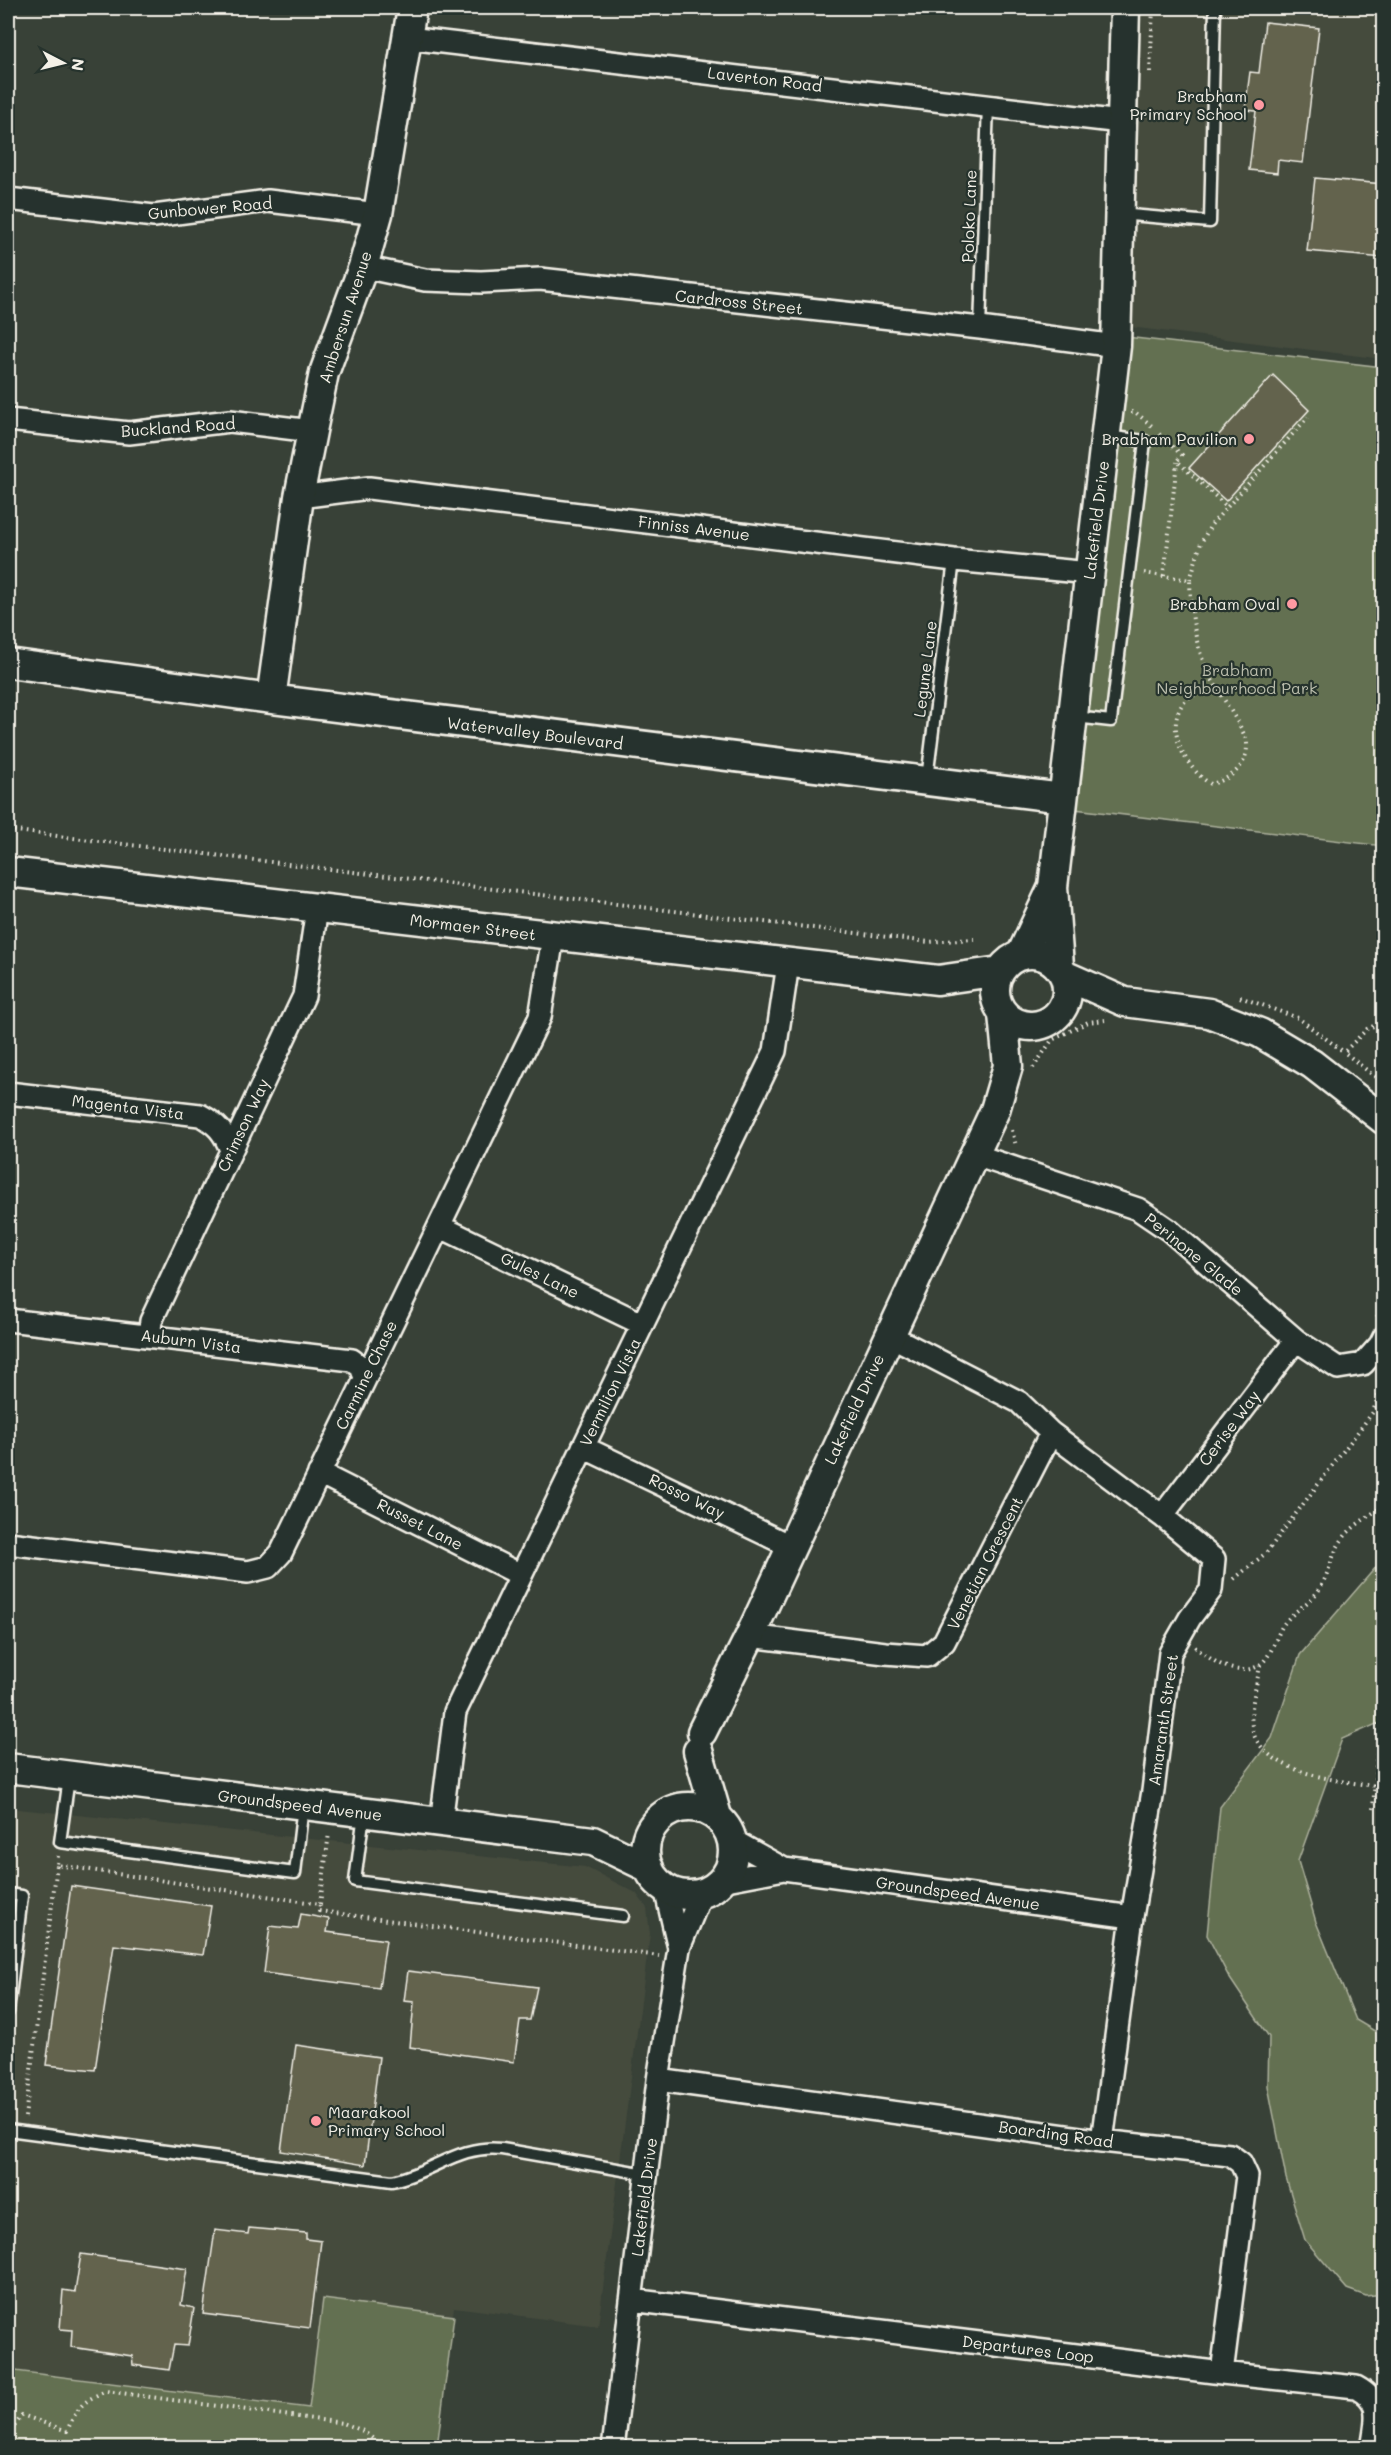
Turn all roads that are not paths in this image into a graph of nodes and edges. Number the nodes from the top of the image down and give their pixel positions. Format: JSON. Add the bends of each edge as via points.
{"nodes":[{"id":1,"x":412,"y":8,"type":"edge"},
{"id":2,"x":1125,"y":8,"type":"edge"},
{"id":3,"x":1215,"y":8,"type":"edge"},
{"id":4,"x":408,"y":38,"type":"junction"},
{"id":5,"x":988,"y":105,"type":"junction"},
{"id":6,"x":1121,"y":122,"type":"junction"},
{"id":7,"x":8,"y":199,"type":"edge"},
{"id":8,"x":378,"y":214,"type":"junction"},
{"id":9,"x":1119,"y":214,"type":"junction"},
{"id":10,"x":363,"y":267,"type":"junction"},
{"id":11,"x":981,"y":328,"type":"junction"},
{"id":12,"x":1116,"y":346,"type":"junction"},
{"id":13,"x":8,"y":420,"type":"edge"},
{"id":14,"x":312,"y":431,"type":"junction"},
{"id":15,"x":1106,"y":436,"type":"junction"},
{"id":16,"x":298,"y":497,"type":"junction"},
{"id":17,"x":954,"y":560,"type":"junction"},
{"id":18,"x":1090,"y":573,"type":"junction"},
{"id":19,"x":8,"y":663,"type":"edge"},
{"id":20,"x":270,"y":699,"type":"junction"},
{"id":21,"x":1073,"y":717,"type":"junction"},
{"id":22,"x":927,"y":782,"type":"junction"},
{"id":23,"x":1063,"y":798,"type":"junction"},
{"id":24,"x":8,"y":872,"type":"edge"},
{"id":25,"x":1053,"y":887,"type":"junction"},
{"id":26,"x":317,"y":908,"type":"junction"},
{"id":27,"x":553,"y":937,"type":"junction"},
{"id":28,"x":1011,"y":963,"type":"junction"},
{"id":29,"x":788,"y":964,"type":"junction"},
{"id":30,"x":1062,"y":971,"type":"junction"},
{"id":31,"x":938,"y":981,"type":"junction"},
{"id":32,"x":1001,"y":1010,"type":"junction"},
{"id":33,"x":1116,"y":1011,"type":"junction"},
{"id":34,"x":1049,"y":1019,"type":"junction"},
{"id":35,"x":1019,"y":1069,"type":"junction"},
{"id":36,"x":8,"y":1093,"type":"edge"},
{"id":37,"x":1383,"y":1120,"type":"edge"},
{"id":38,"x":231,"y":1150,"type":"junction"},
{"id":39,"x":975,"y":1155,"type":"junction"},
{"id":40,"x":439,"y":1226,"type":"junction"},
{"id":41,"x":8,"y":1320,"type":"edge"},
{"id":42,"x":642,"y":1324,"type":"junction"},
{"id":43,"x":1379,"y":1330,"type":"edge"},
{"id":44,"x":889,"y":1335,"type":"junction"},
{"id":45,"x":149,"y":1336,"type":"junction"},
{"id":46,"x":1296,"y":1340,"type":"junction"},
{"id":47,"x":365,"y":1377,"type":"junction"},
{"id":48,"x":1051,"y":1433,"type":"junction"},
{"id":49,"x":583,"y":1447,"type":"junction"},
{"id":50,"x":319,"y":1473,"type":"junction"},
{"id":51,"x":1162,"y":1516,"type":"junction"},
{"id":52,"x":8,"y":1544,"type":"edge"},
{"id":53,"x":790,"y":1546,"type":"junction"},
{"id":54,"x":521,"y":1575,"type":"junction"},
{"id":55,"x":750,"y":1636,"type":"junction"},
{"id":56,"x":700,"y":1741,"type":"junction"},
{"id":57,"x":8,"y":1768,"type":"edge"},
{"id":58,"x":69,"y":1777,"type":"junction"},
{"id":59,"x":303,"y":1806,"type":"junction"},
{"id":60,"x":364,"y":1813,"type":"junction"},
{"id":61,"x":666,"y":1816,"type":"junction"},
{"id":62,"x":717,"y":1816,"type":"junction"},
{"id":63,"x":441,"y":1823,"type":"junction"},
{"id":64,"x":732,"y":1840,"type":"junction"},
{"id":65,"x":593,"y":1841,"type":"junction"},
{"id":66,"x":784,"y":1869,"type":"junction"},
{"id":67,"x":657,"y":1878,"type":"junction"},
{"id":68,"x":712,"y":1887,"type":"junction"},
{"id":69,"x":8,"y":1894,"type":"edge"},
{"id":70,"x":623,"y":1916,"type":"dead end"},
{"id":71,"x":1132,"y":1917,"type":"junction"},
{"id":72,"x":678,"y":1953,"type":"junction"},
{"id":73,"x":8,"y":2012,"type":"edge"},
{"id":74,"x":658,"y":2080,"type":"junction"},
{"id":75,"x":8,"y":2130,"type":"edge"},
{"id":76,"x":1102,"y":2141,"type":"junction"},
{"id":77,"x":646,"y":2174,"type":"junction"},
{"id":78,"x":631,"y":2300,"type":"junction"},
{"id":79,"x":1222,"y":2373,"type":"junction"},
{"id":80,"x":613,"y":2448,"type":"edge"},
{"id":81,"x":1372,"y":2448,"type":"edge"}],
"edges":[{"from":1,"to":4,"type":"street","name":"Ambersun Avenue"},
{"from":2,"to":6,"type":"street","name":"Lakefield Drive"},
{"from":3,"to":9,"type":"lane","via":[[1210,222]]},
{"from":4,"to":5,"type":"street","name":"Laverton Road"},
{"from":4,"to":8,"type":"street","name":"Ambersun Avenue"},
{"from":5,"to":6,"type":"street","name":"Laverton Road"},
{"from":5,"to":11,"type":"lane","name":"Poloko Lane"},
{"from":6,"to":9,"type":"street","name":"Lakefield Drive"},
{"from":7,"to":8,"type":"street","name":"Gunbower Road","via":[[154,216],[268,201]]},
{"from":8,"to":10,"type":"street","name":"Ambersun Avenue"},
{"from":9,"to":12,"type":"street","name":"Lakefield Drive"},
{"from":10,"to":11,"type":"street","name":"Cardross Street","via":[[425,280],[540,279]]},
{"from":10,"to":14,"type":"street","name":"Ambersun Avenue","via":[[324,373]]},
{"from":11,"to":12,"type":"street","name":"Cardross Street"},
{"from":12,"to":15,"type":"street","name":"Lakefield Drive"},
{"from":13,"to":14,"type":"street","name":"Buckland Road","via":[[129,433],[230,421]]},
{"from":14,"to":16,"type":"street","name":"Ambersun Avenue"},
{"from":15,"to":18,"type":"street","name":"Lakefield Drive"},
{"from":15,"to":21,"type":"lane","via":[[1145,441],[1111,721]]},
{"from":16,"to":17,"type":"street","name":"Finniss Avenue","via":[[369,488]]},
{"from":16,"to":20,"type":"street","name":"Ambersun Avenue"},
{"from":17,"to":18,"type":"street","name":"Finniss Avenue"},
{"from":17,"to":22,"type":"lane","name":"Legune Lane"},
{"from":18,"to":21,"type":"street","name":"Lakefield Drive"},
{"from":19,"to":20,"type":"street","name":"Watervalley Boulevard"},
{"from":20,"to":22,"type":"street","name":"Watervalley Boulevard"},
{"from":21,"to":23,"type":"street","name":"Lakefield Drive"},
{"from":22,"to":23,"type":"street","name":"Watervalley Boulevard"},
{"from":23,"to":25,"type":"street","name":"Lakefield Drive"},
{"from":24,"to":26,"type":"street","name":"Mormaer Street"},
{"from":25,"to":28,"type":"street","name":"Lakefield Drive"},
{"from":25,"to":30,"type":"street","name":"Lakefield Drive"},
{"from":26,"to":27,"type":"street","name":"Mormaer Street"},
{"from":26,"to":38,"type":"street","name":"Crimson Way","via":[[304,996]]},
{"from":27,"to":29,"type":"street","name":"Mormaer Street"},
{"from":27,"to":40,"type":"street","name":"Carmine Chase","via":[[540,1017]]},
{"from":28,"to":30,"type":"street","via":[[1032,953],[1042,955]]},
{"from":28,"to":31,"type":"street","name":"Mormaer Street"},
{"from":28,"to":32,"type":"street","via":[[994,987]]},
{"from":29,"to":31,"type":"street","name":"Mormaer Street"},
{"from":29,"to":42,"type":"street","name":"Vermilion Vista","via":[[775,1051]]},
{"from":30,"to":33,"type":"street"},
{"from":30,"to":34,"type":"street","via":[[1067,994]]},
{"from":31,"to":32,"type":"street","name":"Mormaer Street"},
{"from":32,"to":34,"type":"street","via":[[1020,1025]]},
{"from":32,"to":35,"type":"street","name":"Lakefield Drive"},
{"from":33,"to":34,"type":"street"},
{"from":33,"to":37,"type":"street","via":[[1209,1013],[1260,1033],[1312,1064]]},
{"from":34,"to":35,"type":"street","name":"Lakefield Drive"},
{"from":35,"to":39,"type":"street","name":"Lakefield Drive"},
{"from":36,"to":38,"type":"street","name":"Magenta Vista","via":[[200,1115],[224,1133]]},
{"from":38,"to":45,"type":"street","name":"Crimson Way","via":[[151,1321]]},
{"from":39,"to":44,"type":"street","name":"Lakefield Drive"},
{"from":39,"to":46,"type":"street","name":"Perinone Glade","via":[[1138,1209],[1169,1230]]},
{"from":40,"to":42,"type":"street","name":"Gules Lane"},
{"from":40,"to":47,"type":"street","name":"Carmine Chase"},
{"from":41,"to":45,"type":"street","name":"Auburn Vista"},
{"from":42,"to":49,"type":"street","name":"Vermilion Vista"},
{"from":43,"to":46,"type":"street","name":"Perinone Glade","via":[[1380,1345],[1363,1364],[1338,1368]]},
{"from":44,"to":48,"type":"street","name":"Amaranth Street","via":[[1019,1402]]},
{"from":44,"to":53,"type":"street","name":"Lakefield Drive"},
{"from":45,"to":47,"type":"street","name":"Auburn Vista","via":[[352,1360]]},
{"from":46,"to":51,"type":"street","name":"Cerise Way"},
{"from":47,"to":50,"type":"street","name":"Carmine Chase"},
{"from":48,"to":51,"type":"street","name":"Amaranth Street"},
{"from":48,"to":55,"type":"street","name":"Venetian Crescent","via":[[944,1642],[927,1656]]},
{"from":49,"to":53,"type":"street","name":"Rosso Way"},
{"from":49,"to":54,"type":"street","name":"Vermilion Vista"},
{"from":50,"to":52,"type":"street","name":"Carmine Chase","via":[[281,1553],[268,1567],[248,1572]]},
{"from":50,"to":54,"type":"street","name":"Russet Lane"},
{"from":51,"to":71,"type":"street","name":"Amaranth Street","via":[[1214,1559],[1211,1590],[1170,1653]]},
{"from":53,"to":55,"type":"street","name":"Lakefield Drive"},
{"from":54,"to":63,"type":"street","name":"Vermilion Vista","via":[[455,1712]]},
{"from":55,"to":56,"type":"street","name":"Lakefield Drive"},
{"from":56,"to":61,"type":"street","name":"Lakefield Drive"},
{"from":56,"to":62,"type":"street"},
{"from":57,"to":58,"type":"street","name":"Groundspeed Avenue"},
{"from":58,"to":59,"type":"street","name":"Groundspeed Avenue"},
{"from":58,"to":59,"type":"lane","via":[[60,1842],[295,1873]]},
{"from":59,"to":60,"type":"street","name":"Groundspeed Avenue"},
{"from":60,"to":63,"type":"street","name":"Groundspeed Avenue"},
{"from":60,"to":70,"type":"lane","via":[[355,1881]]},
{"from":61,"to":62,"type":"street","via":[[691,1806]]},
{"from":61,"to":65,"type":"street","name":"Groundspeed Avenue"},
{"from":61,"to":67,"type":"street","via":[[648,1836],[645,1850]]},
{"from":62,"to":64,"type":"street"},
{"from":63,"to":65,"type":"street","name":"Groundspeed Avenue"},
{"from":64,"to":66,"type":"street","name":"Groundspeed Avenue"},
{"from":64,"to":68,"type":"street","via":[[732,1861]]},
{"from":65,"to":67,"type":"street","name":"Groundspeed Avenue"},
{"from":66,"to":68,"type":"street","name":"Groundspeed Avenue"},
{"from":66,"to":71,"type":"street","name":"Groundspeed Avenue"},
{"from":67,"to":68,"type":"street","via":[[679,1894],[694,1895]]},
{"from":67,"to":72,"type":"street","name":"Lakefield Drive"},
{"from":68,"to":72,"type":"street","name":"Lakefield Drive"},
{"from":69,"to":73,"type":"lane","via":[[22,1896]]},
{"from":71,"to":76,"type":"street","name":"Amaranth Street"},
{"from":72,"to":74,"type":"street","name":"Lakefield Drive"},
{"from":74,"to":76,"type":"street","name":"Boarding Road"},
{"from":74,"to":77,"type":"street","name":"Lakefield Drive"},
{"from":75,"to":77,"type":"lane","via":[[392,2181],[414,2176],[453,2155],[495,2148]]},
{"from":76,"to":79,"type":"street","name":"Boarding Road","via":[[1230,2155],[1241,2163],[1247,2176],[1246,2190]]},
{"from":77,"to":78,"type":"street","name":"Lakefield Drive"},
{"from":78,"to":79,"type":"street","name":"Departures Loop"},
{"from":78,"to":80,"type":"street","name":"Lakefield Drive"},
{"from":79,"to":81,"type":"street","name":"Departures Loop","via":[[1356,2387],[1375,2404]]}]}
